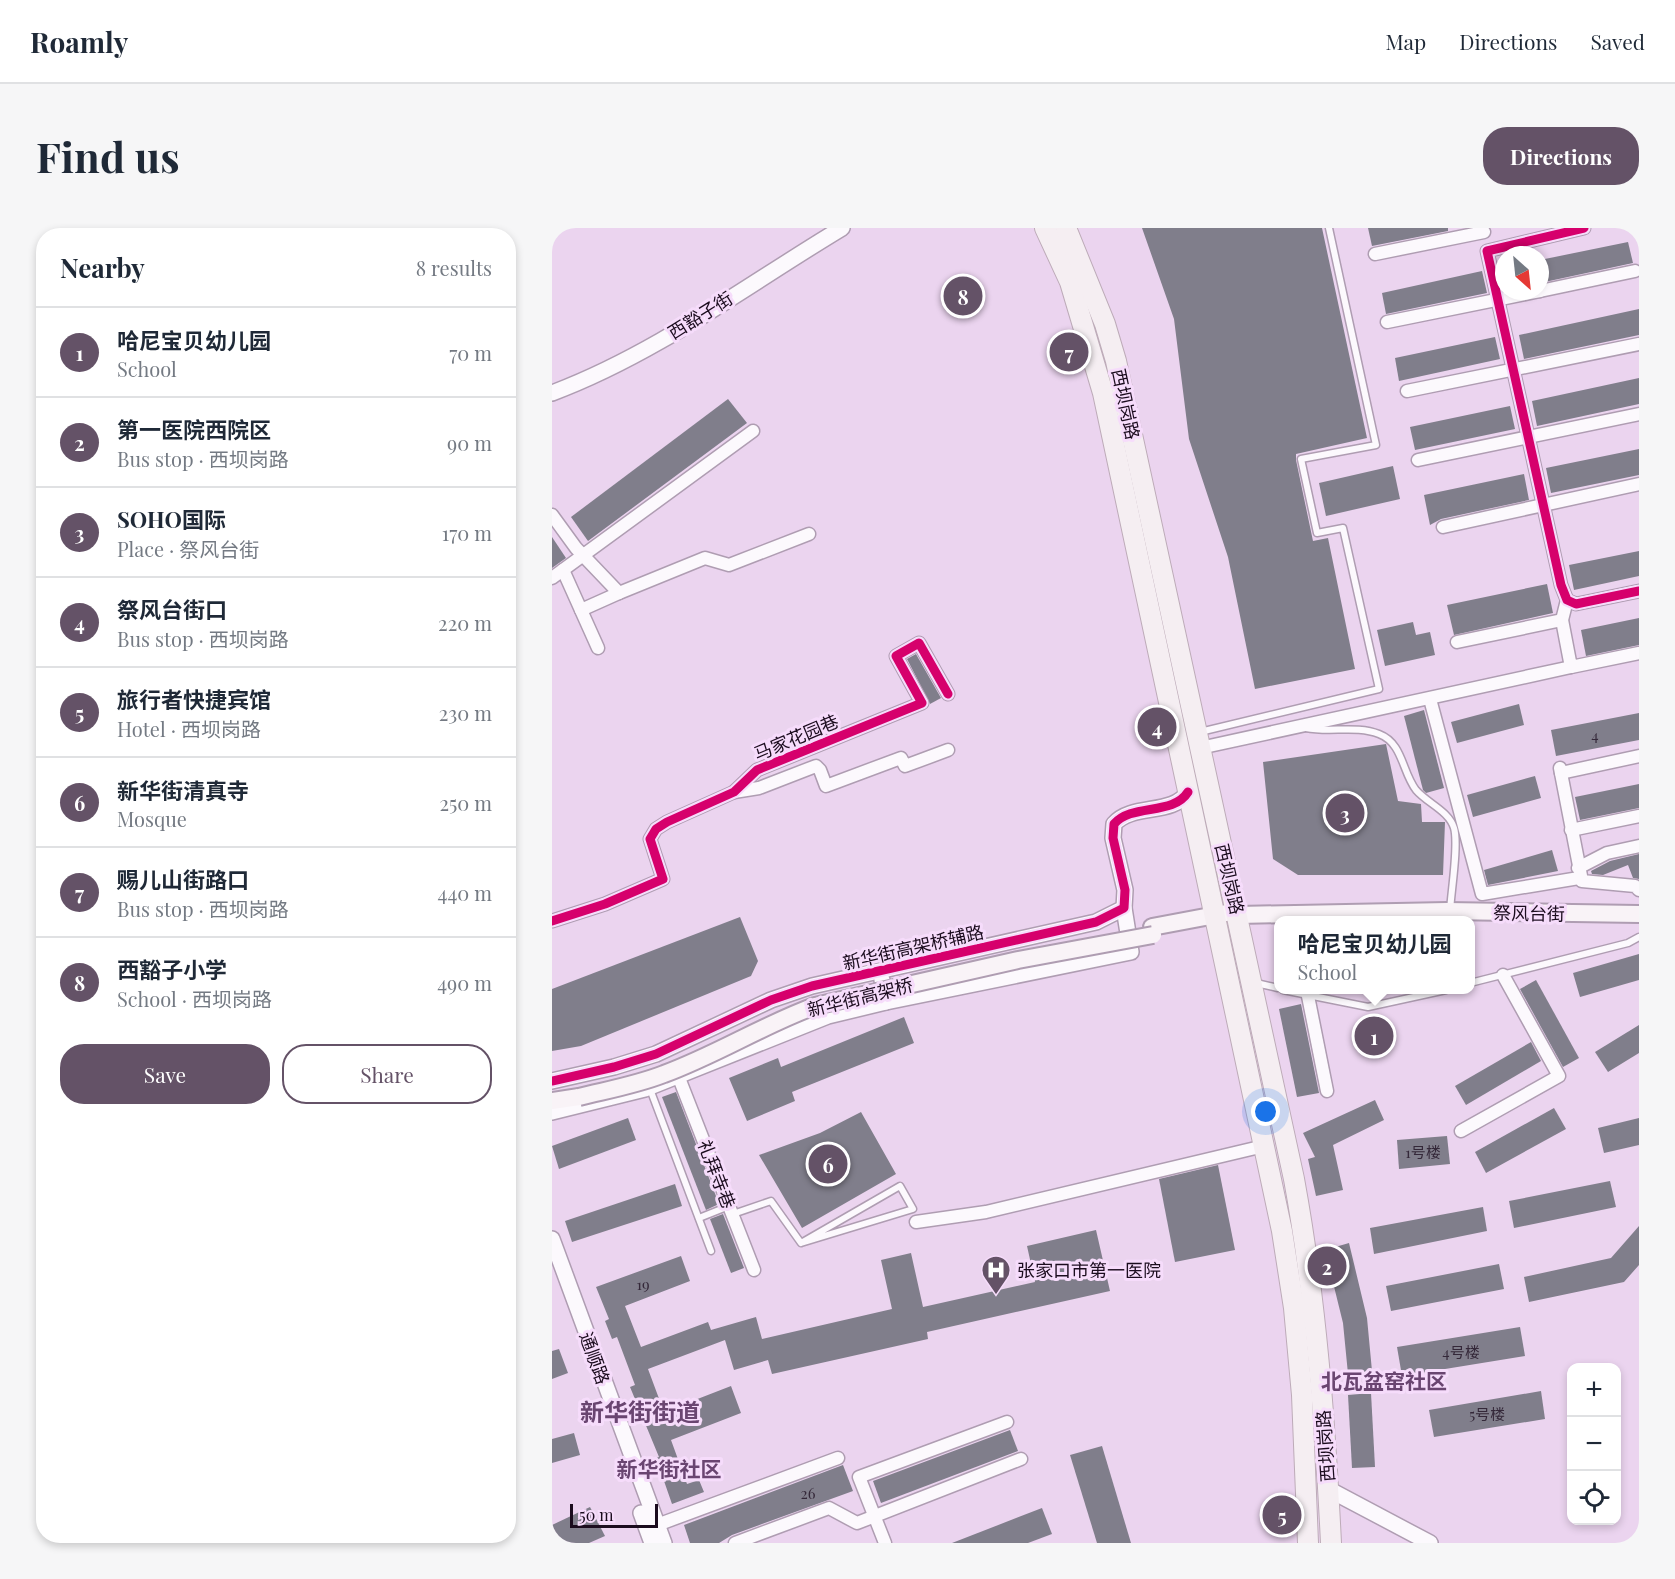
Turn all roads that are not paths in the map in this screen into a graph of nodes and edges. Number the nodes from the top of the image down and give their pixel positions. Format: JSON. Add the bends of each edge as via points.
{"nodes":[{"id":1,"x":842,"y":228,"type":"edge"},
{"id":2,"x":1045,"y":228,"type":"edge"},
{"id":3,"x":1066,"y":228,"type":"edge"},
{"id":4,"x":1329,"y":228,"type":"edge"},
{"id":5,"x":1584,"y":228,"type":"edge"},
{"id":6,"x":1483,"y":230,"type":"edge"},
{"id":7,"x":1487,"y":251,"type":"junction"},
{"id":8,"x":1374,"y":254,"type":"dead end"},
{"id":9,"x":1635,"y":271,"type":"dead end"},
{"id":10,"x":1495,"y":287,"type":"edge"},
{"id":11,"x":1549,"y":289,"type":"edge"},
{"id":12,"x":1498,"y":300,"type":"joint"},
{"id":13,"x":1388,"y":322,"type":"dead end"},
{"id":14,"x":1639,"y":344,"type":"edge"},
{"id":15,"x":1513,"y":370,"type":"junction"},
{"id":16,"x":1407,"y":391,"type":"dead end"},
{"id":17,"x":552,"y":393,"type":"edge"},
{"id":18,"x":1639,"y":414,"type":"edge"},
{"id":19,"x":753,"y":431,"type":"dead end"},
{"id":20,"x":1528,"y":437,"type":"junction"},
{"id":21,"x":1418,"y":460,"type":"dead end"},
{"id":22,"x":1639,"y":483,"type":"edge"},
{"id":23,"x":1543,"y":505,"type":"junction"},
{"id":24,"x":552,"y":515,"type":"edge"},
{"id":25,"x":1443,"y":527,"type":"dead end"},
{"id":26,"x":809,"y":534,"type":"dead end"},
{"id":27,"x":584,"y":557,"type":"junction"},
{"id":28,"x":563,"y":570,"type":"junction"},
{"id":29,"x":552,"y":578,"type":"edge"},
{"id":30,"x":1639,"y":591,"type":"edge"},
{"id":31,"x":620,"y":593,"type":"junction"},
{"id":32,"x":1567,"y":600,"type":"junction"},
{"id":33,"x":581,"y":610,"type":"junction"},
{"id":34,"x":1562,"y":620,"type":"junction"},
{"id":35,"x":1457,"y":642,"type":"dead end"},
{"id":36,"x":598,"y":648,"type":"dead end"},
{"id":37,"x":1639,"y":652,"type":"edge"},
{"id":38,"x":1571,"y":667,"type":"junction"},
{"id":39,"x":948,"y":694,"type":"dead end"},
{"id":40,"x":1430,"y":699,"type":"junction"},
{"id":41,"x":1300,"y":727,"type":"junction"},
{"id":42,"x":1198,"y":741,"type":"junction"},
{"id":43,"x":948,"y":750,"type":"dead end"},
{"id":44,"x":1639,"y":756,"type":"edge"},
{"id":45,"x":734,"y":792,"type":"junction"},
{"id":46,"x":1188,"y":792,"type":"junction"},
{"id":47,"x":1639,"y":816,"type":"edge"},
{"id":48,"x":1571,"y":830,"type":"junction"},
{"id":49,"x":1639,"y":846,"type":"edge"},
{"id":50,"x":1578,"y":873,"type":"junction"},
{"id":51,"x":1639,"y":890,"type":"edge"},
{"id":52,"x":1124,"y":908,"type":"junction"},
{"id":53,"x":1450,"y":911,"type":"junction"},
{"id":54,"x":1639,"y":914,"type":"edge"},
{"id":55,"x":1238,"y":915,"type":"junction"},
{"id":56,"x":1215,"y":919,"type":"junction"},
{"id":57,"x":552,"y":921,"type":"edge"},
{"id":58,"x":1639,"y":937,"type":"edge"},
{"id":59,"x":880,"y":971,"type":"junction"},
{"id":60,"x":1503,"y":975,"type":"junction"},
{"id":61,"x":1252,"y":982,"type":"junction"},
{"id":62,"x":1475,"y":982,"type":"edge"},
{"id":63,"x":1274,"y":987,"type":"edge"},
{"id":64,"x":1300,"y":994,"type":"edge"},
{"id":65,"x":1428,"y":994,"type":"edge"},
{"id":66,"x":1308,"y":996,"type":"junction"},
{"id":67,"x":886,"y":1002,"type":"junction"},
{"id":68,"x":679,"y":1078,"type":"junction"},
{"id":69,"x":552,"y":1081,"type":"edge"},
{"id":70,"x":649,"y":1088,"type":"junction"},
{"id":71,"x":1327,"y":1091,"type":"dead end"},
{"id":72,"x":578,"y":1092,"type":"junction"},
{"id":73,"x":552,"y":1093,"type":"edge"},
{"id":74,"x":552,"y":1101,"type":"edge"},
{"id":75,"x":552,"y":1112,"type":"edge"},
{"id":76,"x":1461,"y":1131,"type":"dead end"},
{"id":77,"x":1264,"y":1146,"type":"junction"},
{"id":78,"x":731,"y":1210,"type":"junction"},
{"id":79,"x":699,"y":1218,"type":"junction"},
{"id":80,"x":916,"y":1222,"type":"dead end"},
{"id":81,"x":552,"y":1239,"type":"edge"},
{"id":82,"x":801,"y":1243,"type":"junction"},
{"id":83,"x":711,"y":1251,"type":"dead end"},
{"id":84,"x":552,"y":1267,"type":"edge"},
{"id":85,"x":754,"y":1270,"type":"dead end"},
{"id":86,"x":1007,"y":1422,"type":"dead end"},
{"id":87,"x":838,"y":1458,"type":"dead end"},
{"id":88,"x":1021,"y":1459,"type":"dead end"},
{"id":89,"x":1329,"y":1489,"type":"junction"},
{"id":90,"x":1306,"y":1491,"type":"junction"},
{"id":91,"x":874,"y":1517,"type":"junction"},
{"id":92,"x":657,"y":1525,"type":"junction"},
{"id":93,"x":658,"y":1542,"type":"edge"},
{"id":94,"x":735,"y":1543,"type":"edge"},
{"id":95,"x":885,"y":1543,"type":"edge"},
{"id":96,"x":1308,"y":1543,"type":"edge"},
{"id":97,"x":1331,"y":1543,"type":"edge"},
{"id":98,"x":1430,"y":1543,"type":"edge"}],
"edges":[{"from":1,"to":17,"type":"street","name":"西豁子街","via":[[651,345]]},
{"from":2,"to":46,"type":"main road","name":"西坝岗路","via":[[1070,282],[1103,393]]},
{"from":3,"to":42,"type":"main road","name":"西坝岗路","via":[[1116,361]]},
{"from":4,"to":42,"type":"lane","via":[[1376,444],[1301,459],[1317,532],[1342,528],[1379,689]]},
{"from":5,"to":7,"type":"street"},
{"from":6,"to":7,"type":"street"},
{"from":6,"to":8,"type":"street"},
{"from":7,"to":10,"type":"street"},
{"from":9,"to":11,"type":"street"},
{"from":12,"to":13,"type":"street"},
{"from":12,"to":15,"type":"street"},
{"from":14,"to":15,"type":"street"},
{"from":15,"to":16,"type":"street"},
{"from":15,"to":20,"type":"street"},
{"from":18,"to":20,"type":"street"},
{"from":19,"to":27,"type":"street"},
{"from":20,"to":21,"type":"street"},
{"from":20,"to":23,"type":"street"},
{"from":22,"to":23,"type":"street"},
{"from":23,"to":25,"type":"street"},
{"from":23,"to":32,"type":"street"},
{"from":24,"to":27,"type":"street"},
{"from":26,"to":31,"type":"street","via":[[729,565],[705,558]]},
{"from":27,"to":28,"type":"street"},
{"from":27,"to":31,"type":"street"},
{"from":28,"to":29,"type":"street"},
{"from":28,"to":33,"type":"street"},
{"from":30,"to":32,"type":"street","via":[[1576,604]]},
{"from":31,"to":33,"type":"street"},
{"from":32,"to":34,"type":"street"},
{"from":33,"to":36,"type":"street"},
{"from":34,"to":35,"type":"street"},
{"from":34,"to":38,"type":"street"},
{"from":37,"to":38,"type":"street"},
{"from":38,"to":40,"type":"street"},
{"from":39,"to":45,"type":"street","name":"马家花园巷","via":[[920,643],[896,656],[922,703],[757,770]]},
{"from":40,"to":41,"type":"street"},
{"from":40,"to":50,"type":"street","via":[[1482,894]]},
{"from":41,"to":42,"type":"street"},
{"from":41,"to":53,"type":"lane","via":[[1323,732],[1355,730],[1379,734],[1392,742],[1414,788],[1447,815],[1455,831]]},
{"from":42,"to":55,"type":"main road","name":"西坝岗路"},
{"from":43,"to":45,"type":"street","via":[[905,766],[901,758],[826,786],[816,766],[759,788]]},
{"from":44,"to":48,"type":"street","via":[[1561,770]]},
{"from":45,"to":57,"type":"street","name":"马家花园巷","via":[[656,829],[650,840],[663,879],[606,904]]},
{"from":46,"to":52,"type":"street","via":[[1179,802],[1127,815],[1114,824],[1113,838],[1125,890]]},
{"from":46,"to":56,"type":"main road","name":"西坝岗路"},
{"from":47,"to":48,"type":"street"},
{"from":48,"to":50,"type":"street"},
{"from":49,"to":50,"type":"street","via":[[1607,853]]},
{"from":50,"to":51,"type":"street","via":[[1585,884],[1635,886]]},
{"from":52,"to":59,"type":"street","name":"新华街高架桥辅路","via":[[1096,922]]},
{"from":52,"to":67,"type":"street","via":[[1131,952]]},
{"from":53,"to":54,"type":"main road","name":"祭风台街"},
{"from":53,"to":55,"type":"main road","name":"祭风台街"},
{"from":55,"to":56,"type":"main road","name":"祭风台街"},
{"from":55,"to":61,"type":"main road","name":"西坝岗路"},
{"from":56,"to":72,"type":"main road","name":"新华街高架桥","bridge":true,"via":[[815,1006],[664,1074],[636,1084]]},
{"from":56,"to":77,"type":"main road","name":"西坝岗路"},
{"from":58,"to":60,"type":"lane"},
{"from":59,"to":67,"type":"street","name":"新华街高架桥辅路"},
{"from":59,"to":69,"type":"street","name":"新华街高架桥辅路","via":[[771,1000],[656,1054]]},
{"from":60,"to":62,"type":"lane"},
{"from":60,"to":76,"type":"street","via":[[1558,1076]]},
{"from":61,"to":63,"type":"lane"},
{"from":61,"to":89,"type":"main road","name":"西坝岗路","via":[[1307,1255]]},
{"from":64,"to":66,"type":"lane"},
{"from":65,"to":66,"type":"lane","via":[[1368,1007]]},
{"from":66,"to":71,"type":"street"},
{"from":67,"to":68,"type":"street","via":[[828,1016]]},
{"from":68,"to":70,"type":"street"},
{"from":68,"to":78,"type":"street","name":"礼拜寺巷"},
{"from":70,"to":75,"type":"street"},
{"from":70,"to":79,"type":"lane"},
{"from":72,"to":73,"type":"main road"},
{"from":72,"to":74,"type":"main road"},
{"from":77,"to":80,"type":"street","via":[[986,1212]]},
{"from":77,"to":90,"type":"main road","name":"西坝岗路","via":[[1294,1308]]},
{"from":78,"to":79,"type":"lane"},
{"from":78,"to":82,"type":"lane","via":[[771,1201]]},
{"from":78,"to":85,"type":"street","name":"礼拜寺巷"},
{"from":79,"to":83,"type":"lane"},
{"from":81,"to":92,"type":"street","name":"通顺路"},
{"from":82,"to":82,"type":"lane","via":[[900,1186],[913,1209],[835,1233]]},
{"from":84,"to":93,"type":"street","name":"通顺路"},
{"from":86,"to":91,"type":"street","via":[[859,1477]]},
{"from":87,"to":92,"type":"street"},
{"from":88,"to":91,"type":"street"},
{"from":89,"to":90,"type":"main road"},
{"from":89,"to":97,"type":"main road","name":"西坝岗路"},
{"from":89,"to":98,"type":"street"},
{"from":90,"to":96,"type":"main road","name":"西坝岗路"},
{"from":91,"to":94,"type":"street","via":[[856,1523],[829,1508]]},
{"from":91,"to":95,"type":"street"},
{"from":92,"to":93,"type":"street","name":"通顺路"}]}
